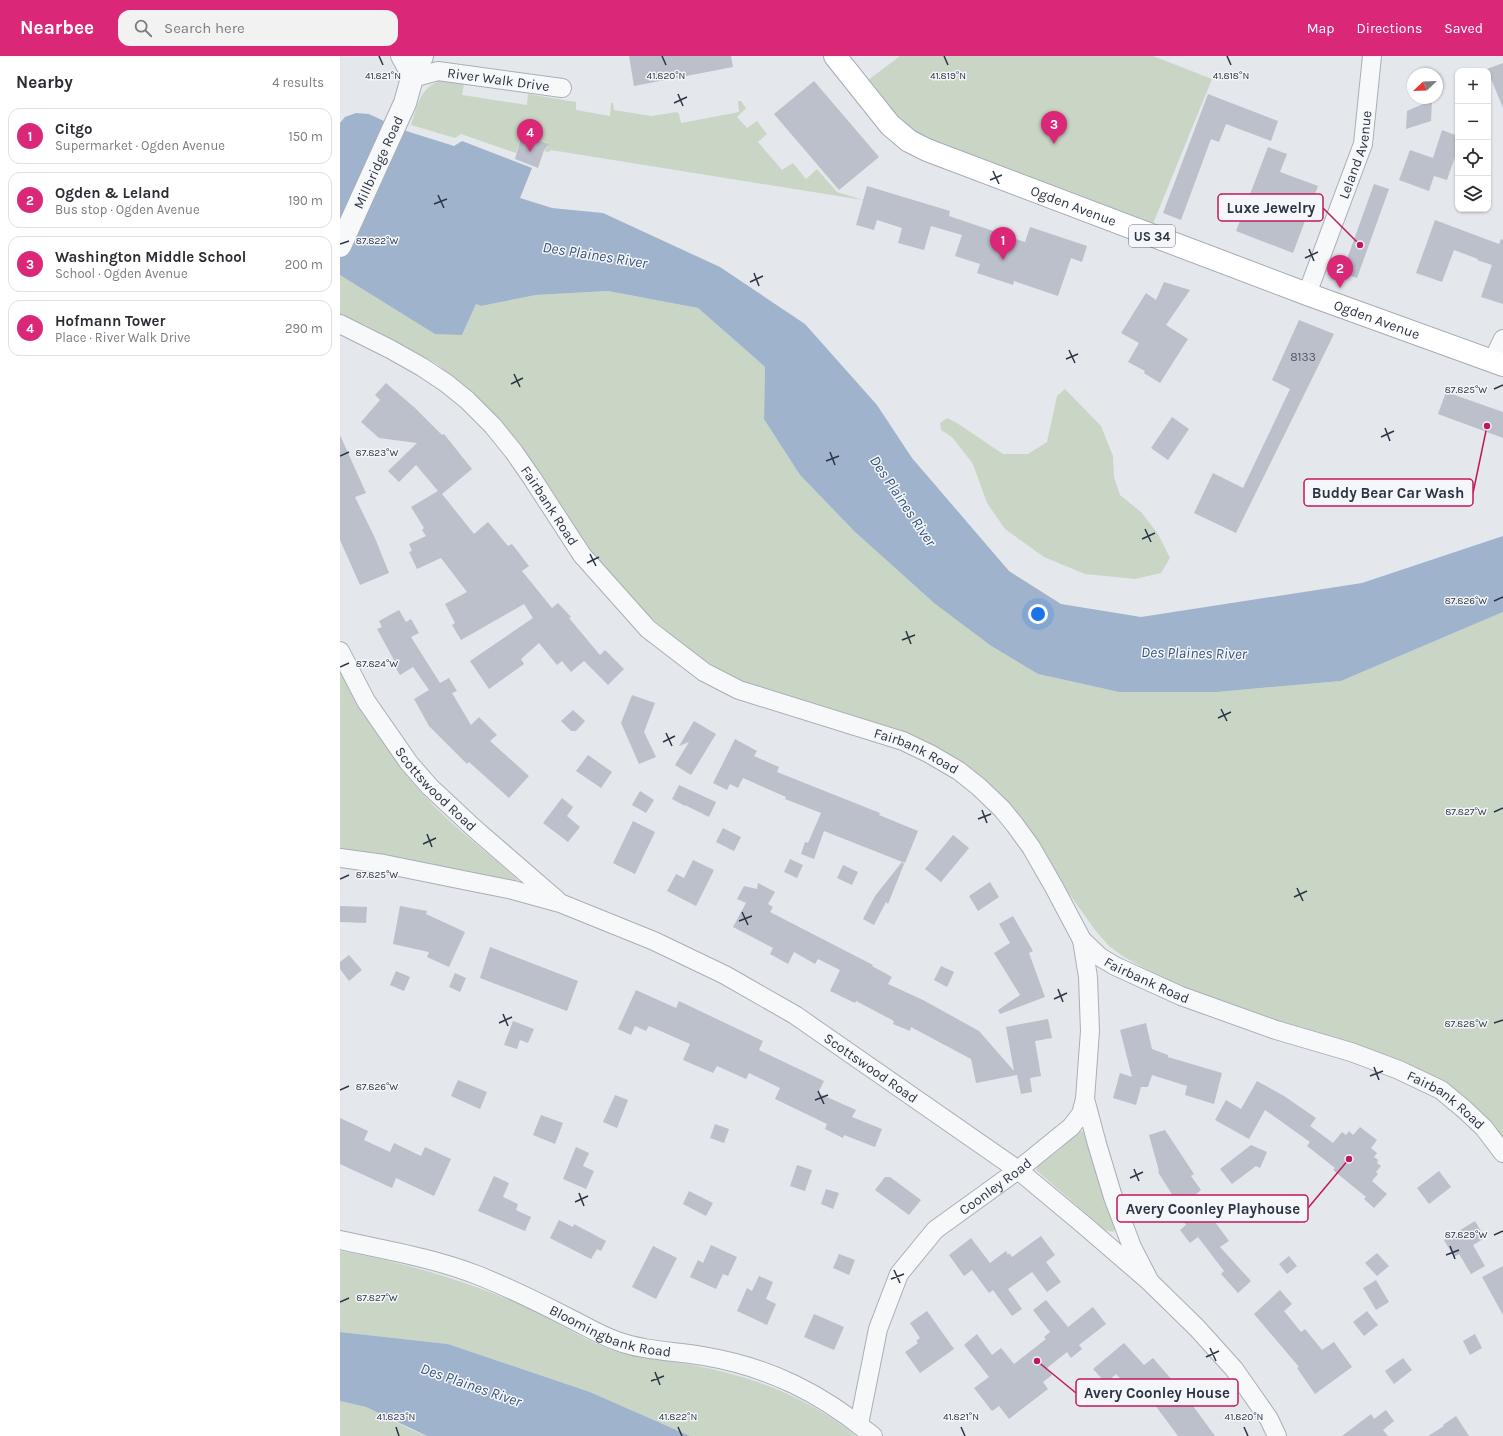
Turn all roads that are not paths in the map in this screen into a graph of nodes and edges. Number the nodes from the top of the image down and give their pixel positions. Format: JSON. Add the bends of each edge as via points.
{"nodes":[{"id":1,"x":400,"y":56,"type":"edge"},
{"id":2,"x":422,"y":56,"type":"edge"},
{"id":3,"x":836,"y":56,"type":"edge"},
{"id":4,"x":1372,"y":56,"type":"edge"},
{"id":5,"x":412,"y":78,"type":"junction"},
{"id":6,"x":562,"y":88,"type":"dead end"},
{"id":7,"x":340,"y":246,"type":"edge"},
{"id":8,"x":1307,"y":294,"type":"junction"},
{"id":9,"x":340,"y":324,"type":"edge"},
{"id":10,"x":1503,"y":339,"type":"edge"},
{"id":11,"x":1498,"y":364,"type":"edge"},
{"id":12,"x":340,"y":651,"type":"edge"},
{"id":13,"x":340,"y":858,"type":"edge"},
{"id":14,"x":560,"y":903,"type":"junction"},
{"id":15,"x":1082,"y":940,"type":"junction"},
{"id":16,"x":1085,"y":1099,"type":"junction"},
{"id":17,"x":1503,"y":1153,"type":"edge"},
{"id":18,"x":1018,"y":1170,"type":"junction"},
{"id":19,"x":340,"y":1240,"type":"edge"},
{"id":20,"x":1150,"y":1282,"type":"junction"},
{"id":21,"x":858,"y":1424,"type":"junction"},
{"id":22,"x":873,"y":1436,"type":"edge"},
{"id":23,"x":1277,"y":1436,"type":"edge"}],
"edges":[{"from":1,"to":5,"type":"street"},
{"from":2,"to":5,"type":"street","name":"Millbridge Road"},
{"from":3,"to":8,"type":"main road","name":"Ogden Avenue","number":"US 34","via":[[890,125],[909,141]]},
{"from":4,"to":8,"type":"street","name":"Leland Avenue","via":[[1363,144]]},
{"from":5,"to":6,"type":"street","name":"River Walk Drive","via":[[438,70]]},
{"from":5,"to":7,"type":"street","name":"Millbridge Road","via":[[405,104]]},
{"from":8,"to":11,"type":"main road","name":"Ogden Avenue","number":"US 34"},
{"from":9,"to":15,"type":"street","name":"Fairbank Road","via":[[422,367],[467,400],[514,452],[582,554],[648,629],[704,672],[739,690],[903,741],[959,771],[979,787],[1016,825],[1031,847]]},
{"from":10,"to":11,"type":"street"},
{"from":12,"to":14,"type":"street","name":"Scottswood Road","via":[[366,701],[409,763],[474,829]]},
{"from":13,"to":14,"type":"street","name":"Scottswood Road","via":[[466,880]]},
{"from":14,"to":18,"type":"street","name":"Scottswood Road","via":[[654,941],[725,975],[795,1015]]},
{"from":15,"to":16,"type":"street","name":"Coonley Road","via":[[1088,978],[1090,1031]]},
{"from":15,"to":17,"type":"street","name":"Fairbank Road","via":[[1100,957],[1115,966],[1181,996],[1276,1030],[1351,1052],[1399,1070],[1441,1090],[1484,1128]]},
{"from":16,"to":18,"type":"street","name":"Coonley Road","via":[[1080,1114],[1071,1127]]},
{"from":16,"to":20,"type":"street","name":"Scottswood Road","via":[[1113,1197],[1132,1247]]},
{"from":18,"to":20,"type":"street","name":"Scottswood Road"},
{"from":18,"to":21,"type":"street","name":"Coonley Road","via":[[935,1230],[899,1274],[878,1330]]},
{"from":19,"to":21,"type":"street","name":"Bloomingbank Road","via":[[418,1256],[477,1275],[617,1341],[661,1352],[739,1363],[777,1376],[815,1395]]},
{"from":20,"to":23,"type":"street","name":"Scottswood Road","via":[[1234,1369],[1269,1419]]},
{"from":21,"to":22,"type":"street","name":"Bloomingbank Road"}]}
